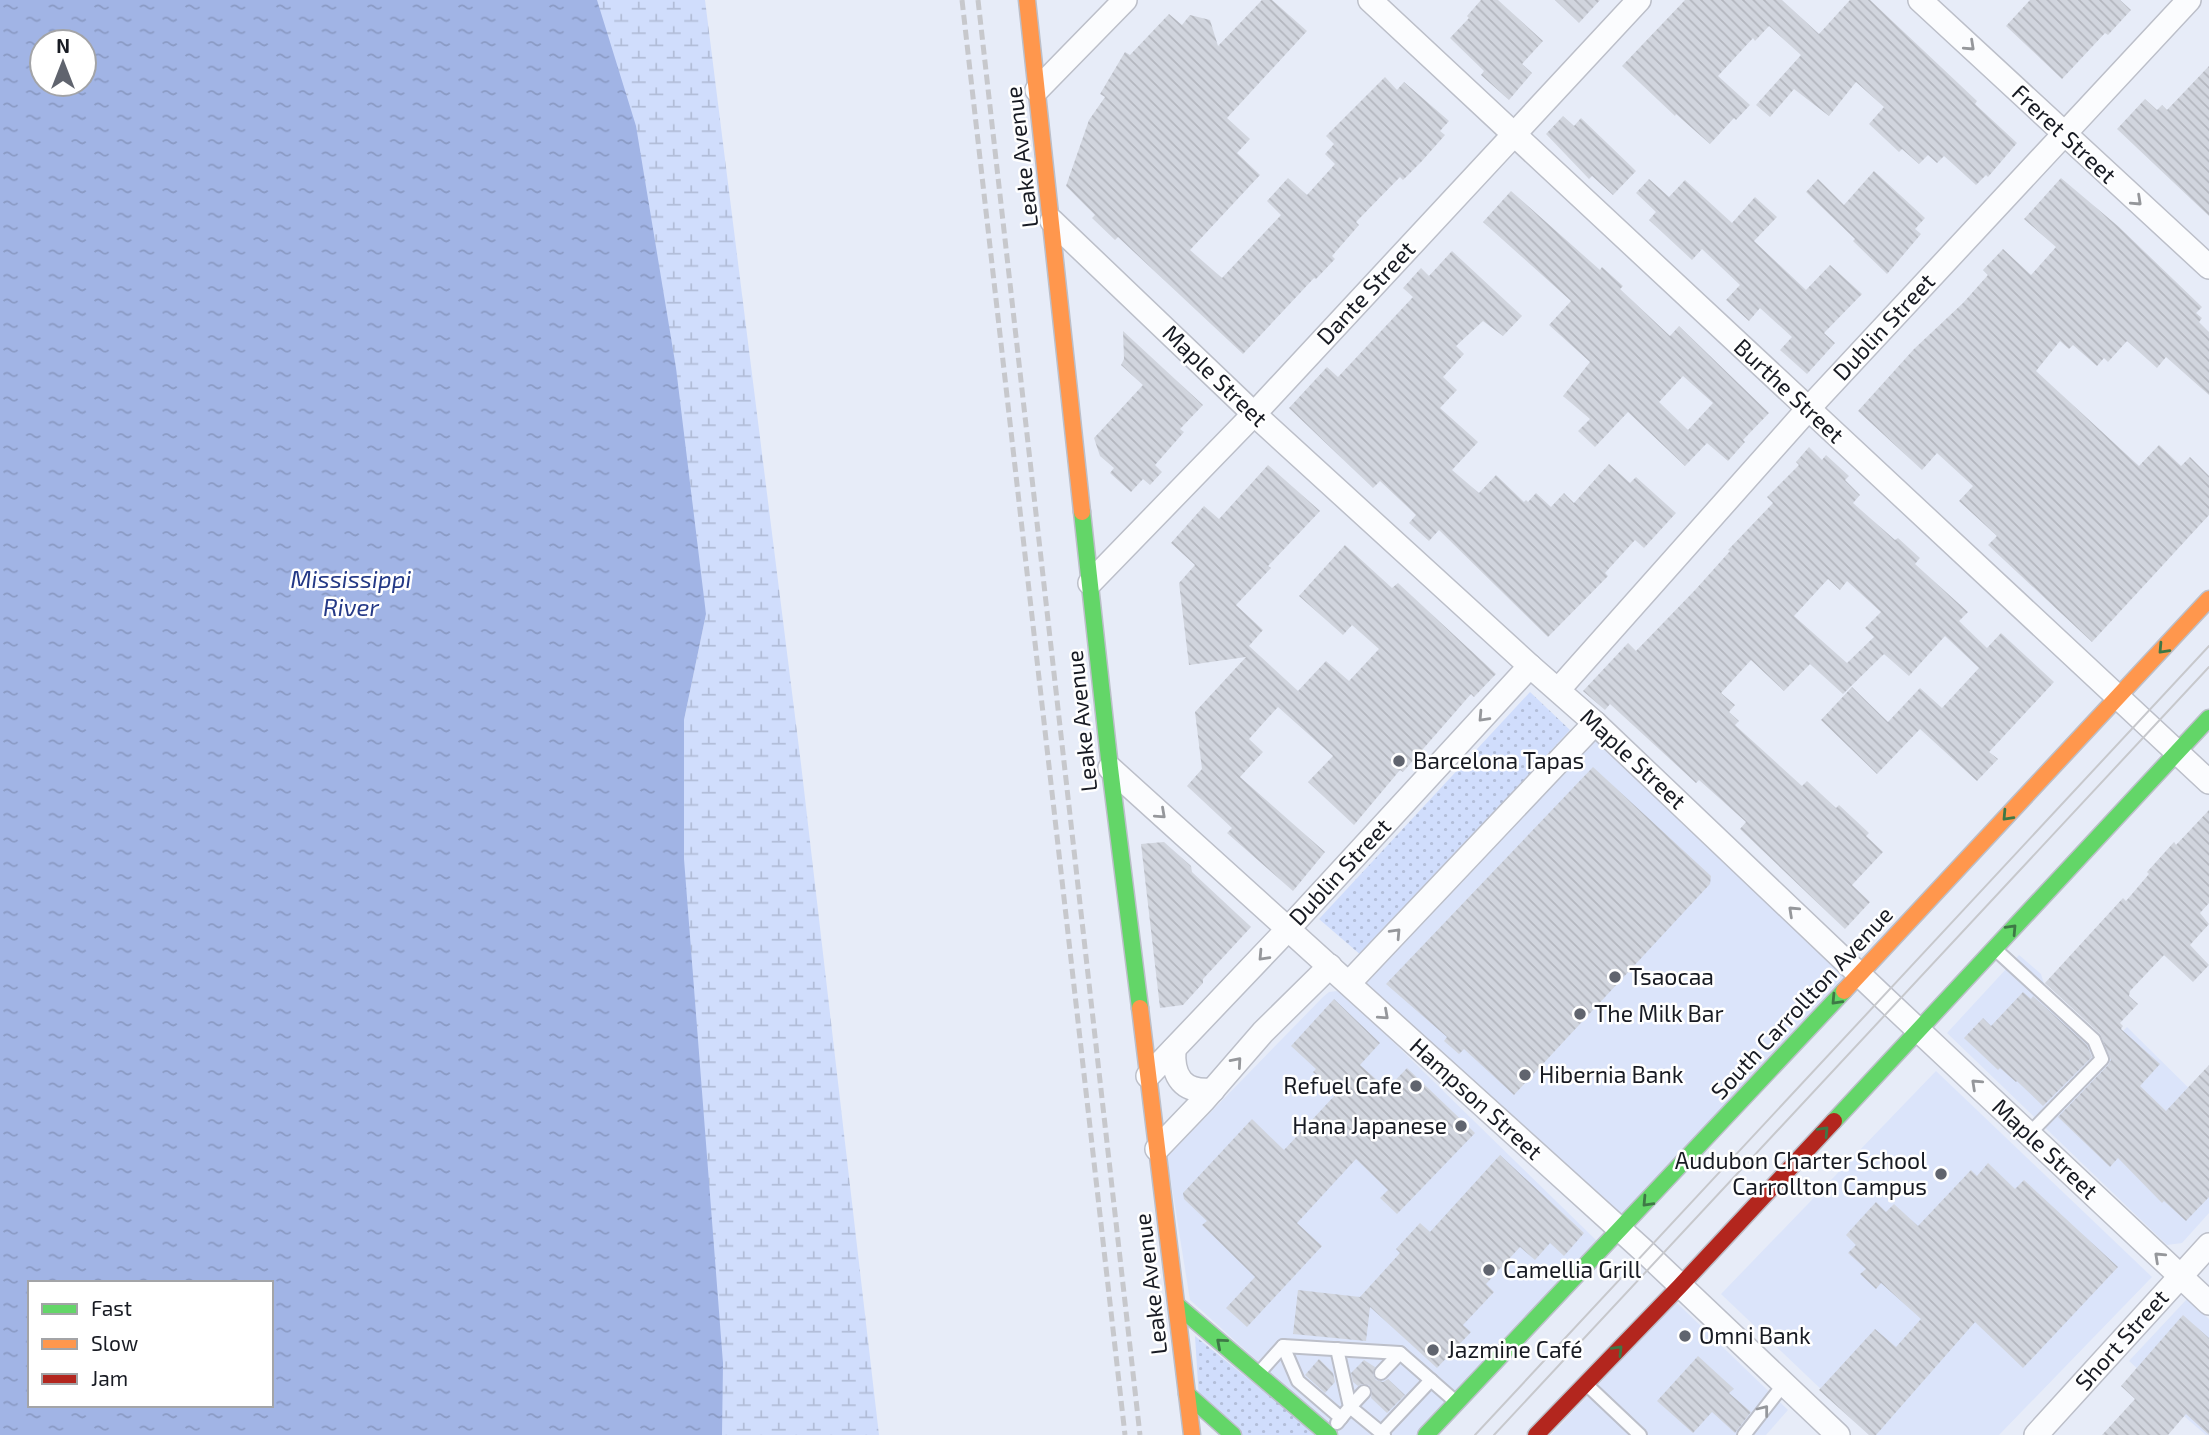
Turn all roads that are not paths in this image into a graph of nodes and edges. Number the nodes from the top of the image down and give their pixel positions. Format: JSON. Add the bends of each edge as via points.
{"nodes":[{"id":1,"x":1027,"y":0,"type":"edge"},
{"id":2,"x":1125,"y":0,"type":"edge"},
{"id":3,"x":1370,"y":0,"type":"edge"},
{"id":4,"x":1639,"y":0,"type":"edge"},
{"id":5,"x":1920,"y":0,"type":"edge"},
{"id":6,"x":2189,"y":0,"type":"edge"},
{"id":7,"x":1037,"y":90,"type":"junction"},
{"id":8,"x":2064,"y":133,"type":"junction"},
{"id":9,"x":1514,"y":135,"type":"junction"},
{"id":10,"x":1052,"y":221,"type":"junction"},
{"id":11,"x":2209,"y":267,"type":"edge"},
{"id":12,"x":1808,"y":409,"type":"junction"},
{"id":13,"x":1254,"y":414,"type":"junction"},
{"id":14,"x":1090,"y":583,"type":"junction"},
{"id":15,"x":2209,"y":599,"type":"edge"},
{"id":16,"x":1530,"y":666,"type":"junction"},
{"id":17,"x":1553,"y":686,"type":"junction"},
{"id":18,"x":2118,"y":697,"type":"junction"},
{"id":19,"x":2209,"y":718,"type":"edge"},
{"id":20,"x":1595,"y":723,"type":"junction"},
{"id":21,"x":2177,"y":752,"type":"junction"},
{"id":22,"x":1110,"y":768,"type":"junction"},
{"id":23,"x":2209,"y":782,"type":"edge"},
{"id":24,"x":1288,"y":929,"type":"junction"},
{"id":25,"x":1994,"y":949,"type":"junction"},
{"id":26,"x":1330,"y":966,"type":"junction"},
{"id":27,"x":1859,"y":975,"type":"junction"},
{"id":28,"x":1349,"y":983,"type":"junction"},
{"id":29,"x":1918,"y":1030,"type":"junction"},
{"id":30,"x":1174,"y":1049,"type":"junction"},
{"id":31,"x":1148,"y":1076,"type":"junction"},
{"id":32,"x":1213,"y":1090,"type":"junction"},
{"id":33,"x":2029,"y":1134,"type":"junction"},
{"id":34,"x":1157,"y":1149,"type":"junction"},
{"id":35,"x":1621,"y":1231,"type":"junction"},
{"id":36,"x":2209,"y":1245,"type":"edge"},
{"id":37,"x":2180,"y":1277,"type":"junction"},
{"id":38,"x":1680,"y":1286,"type":"junction"},
{"id":39,"x":2209,"y":1303,"type":"edge"},
{"id":40,"x":1178,"y":1306,"type":"junction"},
{"id":41,"x":1283,"y":1346,"type":"junction"},
{"id":42,"x":1337,"y":1349,"type":"junction"},
{"id":43,"x":1400,"y":1353,"type":"junction"},
{"id":44,"x":1381,"y":1373,"type":"dead end"},
{"id":45,"x":1258,"y":1374,"type":"junction"},
{"id":46,"x":1431,"y":1380,"type":"junction"},
{"id":47,"x":1586,"y":1384,"type":"junction"},
{"id":48,"x":1784,"y":1384,"type":"junction"},
{"id":49,"x":1364,"y":1392,"type":"dead end"},
{"id":50,"x":1187,"y":1394,"type":"junction"},
{"id":51,"x":1457,"y":1402,"type":"junction"},
{"id":52,"x":1350,"y":1407,"type":"junction"},
{"id":53,"x":1341,"y":1418,"type":"junction"},
{"id":54,"x":1382,"y":1434,"type":"edge"},
{"id":55,"x":1192,"y":1435,"type":"edge"},
{"id":56,"x":1234,"y":1435,"type":"edge"},
{"id":57,"x":1328,"y":1435,"type":"edge"},
{"id":58,"x":1426,"y":1435,"type":"edge"},
{"id":59,"x":1536,"y":1435,"type":"edge"},
{"id":60,"x":1640,"y":1435,"type":"edge"},
{"id":61,"x":1744,"y":1435,"type":"edge"},
{"id":62,"x":1838,"y":1435,"type":"edge"},
{"id":63,"x":2036,"y":1435,"type":"edge"}],
"edges":[{"from":1,"to":7,"type":"main road","name":"Leake Avenue"},
{"from":2,"to":7,"type":"street"},
{"from":3,"to":9,"type":"street","name":"Burthe Street"},
{"from":4,"to":9,"type":"street","name":"Dante Street"},
{"from":5,"to":8,"type":"street","name":"Freret Street","one_way":true},
{"from":6,"to":8,"type":"street","name":"Dublin Street"},
{"from":7,"to":10,"type":"main road","name":"Leake Avenue"},
{"from":8,"to":11,"type":"street","name":"Freret Street","one_way":true},
{"from":8,"to":12,"type":"street","name":"Dublin Street"},
{"from":9,"to":12,"type":"street","name":"Burthe Street"},
{"from":9,"to":13,"type":"street","name":"Dante Street"},
{"from":10,"to":13,"type":"street","name":"Maple Street"},
{"from":10,"to":14,"type":"main road","name":"Leake Avenue"},
{"from":12,"to":17,"type":"street","name":"Dublin Street"},
{"from":12,"to":18,"type":"street","name":"Burthe Street"},
{"from":13,"to":14,"type":"street","name":"Dante Street"},
{"from":13,"to":16,"type":"street","name":"Maple Street"},
{"from":14,"to":22,"type":"main road","name":"Leake Avenue"},
{"from":15,"to":18,"type":"main road","name":"South Carrollton Avenue","one_way":true},
{"from":16,"to":17,"type":"street","name":"Maple Street"},
{"from":16,"to":24,"type":"street","name":"Dublin Street","one_way":true},
{"from":17,"to":20,"type":"street","name":"Maple Street"},
{"from":18,"to":21,"type":"street","name":"Burthe Street"},
{"from":18,"to":27,"type":"main road","name":"South Carrollton Avenue","one_way":true},
{"from":19,"to":21,"type":"main road"},
{"from":27,"to":20,"type":"street","name":"Maple Street","one_way":true},
{"from":28,"to":20,"type":"street","one_way":true},
{"from":21,"to":23,"type":"street","name":"Burthe Street"},
{"from":25,"to":21,"type":"main road","one_way":true},
{"from":22,"to":24,"type":"street","name":"Hampson Street","one_way":true},
{"from":22,"to":31,"type":"main road","name":"Leake Avenue"},
{"from":24,"to":26,"type":"street","name":"Hampson Street"},
{"from":24,"to":30,"type":"street","name":"Dublin Street","one_way":true},
{"from":25,"to":29,"type":"main road"},
{"from":25,"to":33,"type":"lane","via":[[2094,1040],[2102,1059]]},
{"from":26,"to":28,"type":"street","name":"Hampson Street"},
{"from":32,"to":26,"type":"street","one_way":true},
{"from":27,"to":29,"type":"street","name":"Maple Street"},
{"from":27,"to":35,"type":"main road","name":"South Carrollton Avenue","one_way":true},
{"from":28,"to":35,"type":"street","name":"Hampson Street","one_way":true},
{"from":33,"to":29,"type":"street","name":"Maple Street","one_way":true},
{"from":38,"to":29,"type":"main road","one_way":true},
{"from":30,"to":31,"type":"street","name":"Dublin Street"},
{"from":30,"to":32,"type":"street","via":[[1178,1079],[1201,1091]]},
{"from":31,"to":34,"type":"main road","name":"Leake Avenue"},
{"from":32,"to":34,"type":"street"},
{"from":37,"to":33,"type":"street","name":"Maple Street","one_way":true},
{"from":34,"to":40,"type":"main road","name":"Leake Avenue"},
{"from":35,"to":38,"type":"street","name":"Hampson Street"},
{"from":35,"to":51,"type":"main road","name":"South Carrollton Avenue"},
{"from":36,"to":37,"type":"street","name":"Short Street"},
{"from":37,"to":39,"type":"street","name":"Maple Street"},
{"from":37,"to":63,"type":"street","name":"Short Street"},
{"from":47,"to":38,"type":"main road","one_way":true},
{"from":38,"to":48,"type":"street","name":"Hampson Street"},
{"from":45,"to":40,"type":"main road","one_way":true},
{"from":40,"to":50,"type":"main road","name":"Leake Avenue"},
{"from":41,"to":42,"type":"lane"},
{"from":41,"to":45,"type":"lane"},
{"from":41,"to":53,"type":"lane","via":[[1298,1381]]},
{"from":42,"to":43,"type":"lane"},
{"from":42,"to":52,"type":"lane"},
{"from":43,"to":44,"type":"lane"},
{"from":43,"to":46,"type":"lane"},
{"from":45,"to":57,"type":"main road"},
{"from":46,"to":51,"type":"lane"},
{"from":46,"to":54,"type":"lane"},
{"from":47,"to":59,"type":"main road"},
{"from":47,"to":60,"type":"lane"},
{"from":61,"to":48,"type":"lane","one_way":true},
{"from":48,"to":62,"type":"street","name":"Hampson Street"},
{"from":49,"to":52,"type":"lane"},
{"from":50,"to":55,"type":"main road","name":"Leake Avenue"},
{"from":50,"to":56,"type":"main road"},
{"from":51,"to":58,"type":"main road","name":"South Carrollton Avenue"},
{"from":52,"to":53,"type":"lane"},
{"from":52,"to":54,"type":"lane"},
{"from":53,"to":57,"type":"lane"}]}
